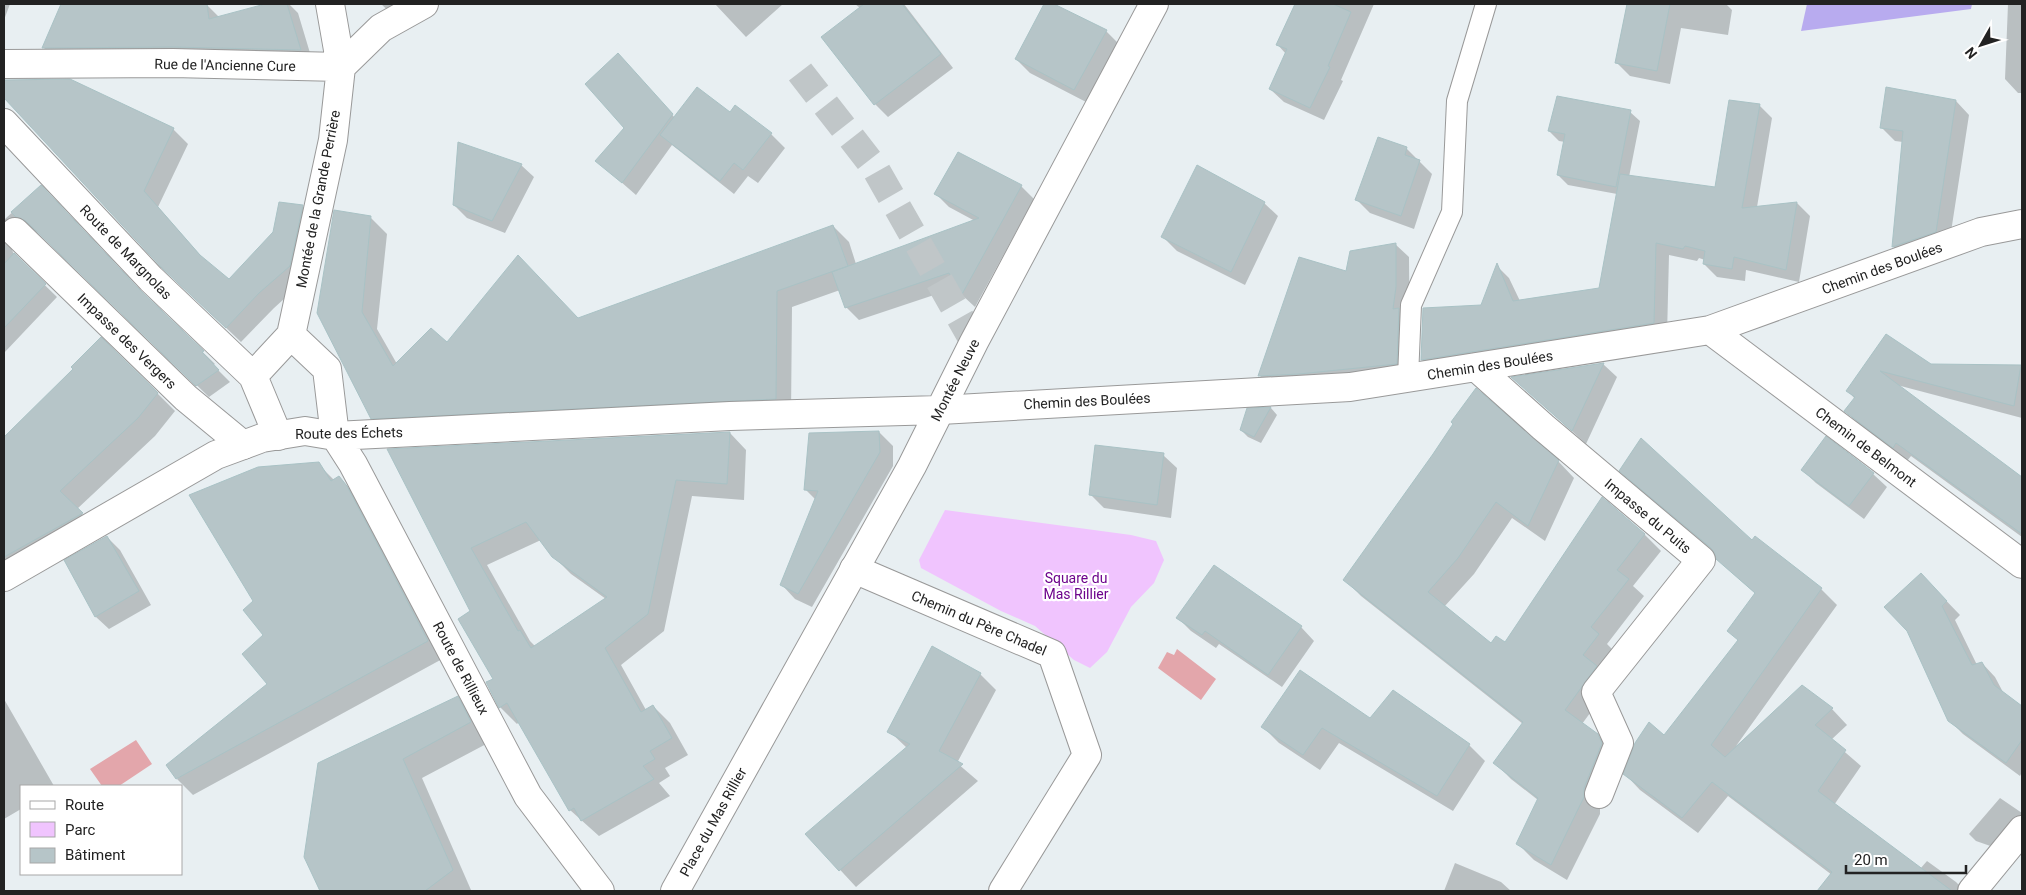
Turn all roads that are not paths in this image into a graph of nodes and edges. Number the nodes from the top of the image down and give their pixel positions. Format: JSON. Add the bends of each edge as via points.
{"nodes":[{"id":1,"x":330,"y":4,"type":"edge"},
{"id":2,"x":424,"y":4,"type":"edge"},
{"id":3,"x":1154,"y":4,"type":"edge"},
{"id":4,"x":1486,"y":4,"type":"edge"},
{"id":5,"x":4,"y":64,"type":"edge"},
{"id":6,"x":341,"y":67,"type":"junction"},
{"id":7,"x":4,"y":124,"type":"edge"},
{"id":8,"x":2022,"y":224,"type":"edge"},
{"id":9,"x":16,"y":232,"type":"dead end"},
{"id":10,"x":1710,"y":330,"type":"junction"},
{"id":11,"x":291,"y":335,"type":"junction"},
{"id":12,"x":1476,"y":367,"type":"junction"},
{"id":13,"x":254,"y":376,"type":"junction"},
{"id":14,"x":1408,"y":378,"type":"junction"},
{"id":15,"x":940,"y":410,"type":"junction"},
{"id":16,"x":278,"y":436,"type":"junction"},
{"id":17,"x":335,"y":436,"type":"junction"},
{"id":18,"x":243,"y":445,"type":"junction"},
{"id":19,"x":2022,"y":564,"type":"edge"},
{"id":20,"x":854,"y":569,"type":"junction"},
{"id":21,"x":4,"y":577,"type":"edge"},
{"id":22,"x":751,"y":754,"type":"joint"},
{"id":23,"x":1599,"y":794,"type":"dead end"},
{"id":24,"x":2022,"y":830,"type":"edge"},
{"id":25,"x":600,"y":891,"type":"edge"},
{"id":26,"x":675,"y":891,"type":"edge"},
{"id":27,"x":1003,"y":891,"type":"edge"},
{"id":28,"x":1972,"y":891,"type":"edge"}],
"edges":[{"from":1,"to":6,"type":"street","name":"Montée de la Grande Perrière"},
{"from":2,"to":6,"type":"street","via":[[380,28]]},
{"from":3,"to":15,"type":"street","name":"Montée Neuve"},
{"from":4,"to":14,"type":"lane","via":[[1457,100],[1452,212],[1411,305]]},
{"from":5,"to":6,"type":"street","name":"Rue de l'Ancienne Cure"},
{"from":6,"to":11,"type":"street","name":"Montée de la Grande Perrière","via":[[333,140]]},
{"from":7,"to":13,"type":"street","name":"Route de Margnolas","via":[[151,278]]},
{"from":8,"to":10,"type":"street","name":"Chemin des Boulées","via":[[1982,232]]},
{"from":9,"to":18,"type":"street","name":"Impasse des Vergers","via":[[186,398]]},
{"from":10,"to":12,"type":"street","name":"Chemin des Boulées"},
{"from":10,"to":19,"type":"street","name":"Chemin de Belmont"},
{"from":11,"to":13,"type":"street"},
{"from":11,"to":17,"type":"street","via":[[327,369]]},
{"from":12,"to":14,"type":"street","name":"Chemin des Boulées"},
{"from":12,"to":23,"type":"street","name":"Impasse du Puits","via":[[1701,560],[1596,692],[1618,743]]},
{"from":13,"to":16,"type":"street"},
{"from":14,"to":15,"type":"street","name":"Chemin des Boulées","via":[[1350,387]]},
{"from":15,"to":17,"type":"street","name":"Route des Échets","via":[[730,416]]},
{"from":15,"to":20,"type":"street","name":"Montée Neuve"},
{"from":16,"to":17,"type":"street","name":"Route des Échets","via":[[305,431]]},
{"from":16,"to":18,"type":"street","name":"Route des Échets"},
{"from":17,"to":25,"type":"street","name":"Route de Rillieux","via":[[353,464],[528,796]]},
{"from":18,"to":21,"type":"street","name":"Route des Échets","via":[[216,455]]},
{"from":20,"to":22,"type":"street","name":"Montée Neuve"},
{"from":20,"to":27,"type":"street","name":"Chemin du Père Chadel","via":[[1052,654],[1087,755]]},
{"from":22,"to":26,"type":"street","name":"Place du Mas Rillier"},
{"from":24,"to":28,"type":"street"}]}
